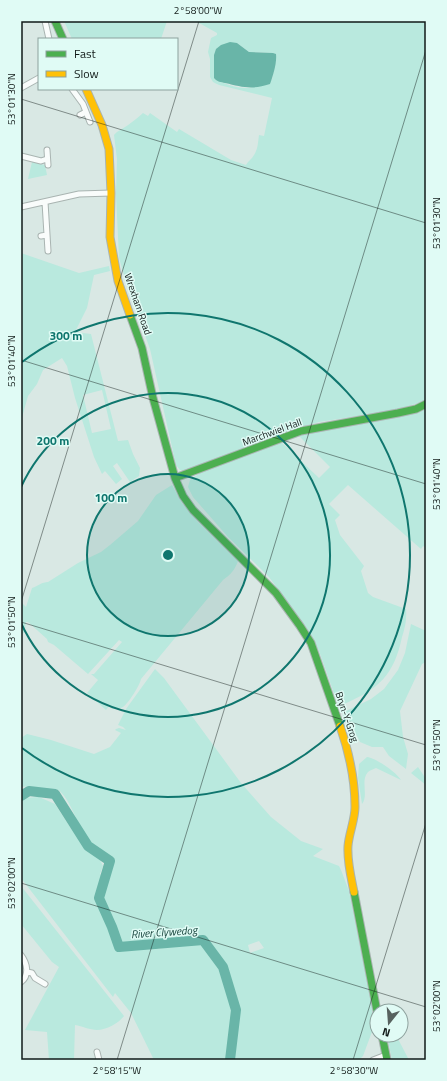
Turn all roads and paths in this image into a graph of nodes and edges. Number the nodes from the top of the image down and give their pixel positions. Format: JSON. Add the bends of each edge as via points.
{"nodes":[{"id":1,"x":45,"y":21,"type":"edge"},
{"id":2,"x":55,"y":21,"type":"edge"},
{"id":3,"x":50,"y":38,"type":"edge"},
{"id":4,"x":63,"y":38,"type":"edge"},
{"id":5,"x":38,"y":79,"type":"edge"},
{"id":6,"x":21,"y":88,"type":"edge"},
{"id":7,"x":73,"y":90,"type":"edge"},
{"id":8,"x":86,"y":90,"type":"edge"},
{"id":9,"x":86,"y":112,"type":"junction"},
{"id":10,"x":80,"y":115,"type":"dead end"},
{"id":11,"x":90,"y":122,"type":"dead end"},
{"id":12,"x":47,"y":150,"type":"dead end"},
{"id":13,"x":21,"y":156,"type":"edge"},
{"id":14,"x":47,"y":159,"type":"junction"},
{"id":15,"x":48,"y":165,"type":"dead end"},
{"id":16,"x":111,"y":193,"type":"junction"},
{"id":17,"x":45,"y":202,"type":"junction"},
{"id":18,"x":21,"y":207,"type":"edge"},
{"id":19,"x":47,"y":235,"type":"junction"},
{"id":20,"x":41,"y":236,"type":"dead end"},
{"id":21,"x":48,"y":251,"type":"dead end"},
{"id":22,"x":426,"y":404,"type":"edge"},
{"id":23,"x":175,"y":478,"type":"junction"},
{"id":24,"x":21,"y":955,"type":"edge"},
{"id":25,"x":27,"y":972,"type":"junction"},
{"id":26,"x":21,"y":982,"type":"edge"},
{"id":27,"x":45,"y":984,"type":"dead end"},
{"id":28,"x":375,"y":1003,"type":"edge"},
{"id":29,"x":383,"y":1043,"type":"edge"},
{"id":30,"x":97,"y":1052,"type":"dead end"},
{"id":31,"x":386,"y":1058,"type":"edge"},
{"id":32,"x":99,"y":1060,"type":"edge"},
{"id":33,"x":373,"y":1060,"type":"edge"}],
"edges":[{"from":1,"to":3,"type":"street"},
{"from":2,"to":4,"type":"main road"},
{"from":5,"to":6,"type":"street"},
{"from":7,"to":9,"type":"street"},
{"from":8,"to":16,"type":"main road","name":"Wrexham Road","via":[[102,125],[109,149]]},
{"from":9,"to":10,"type":"street"},
{"from":9,"to":11,"type":"street"},
{"from":12,"to":14,"type":"street"},
{"from":13,"to":14,"type":"street","via":[[41,161]]},
{"from":14,"to":15,"type":"street"},
{"from":16,"to":17,"type":"street","via":[[80,194]]},
{"from":16,"to":23,"type":"main road","name":"Wrexham Road","via":[[110,237],[118,281],[142,348]]},
{"from":17,"to":18,"type":"street"},
{"from":17,"to":19,"type":"street"},
{"from":19,"to":20,"type":"street"},
{"from":19,"to":21,"type":"street"},
{"from":22,"to":23,"type":"main road","name":"Marchwiel Hall","via":[[398,413],[301,431]]},
{"from":23,"to":28,"type":"main road","name":"Bryn-Y-Grog","via":[[193,510],[276,593],[311,643],[354,772],[355,808],[348,847],[349,868]]},
{"from":24,"to":25,"type":"street","via":[[26,961]]},
{"from":25,"to":26,"type":"street"},
{"from":25,"to":27,"type":"street"},
{"from":29,"to":31,"type":"main road"},
{"from":30,"to":32,"type":"street"},
{"from":31,"to":33,"type":"street"}]}
